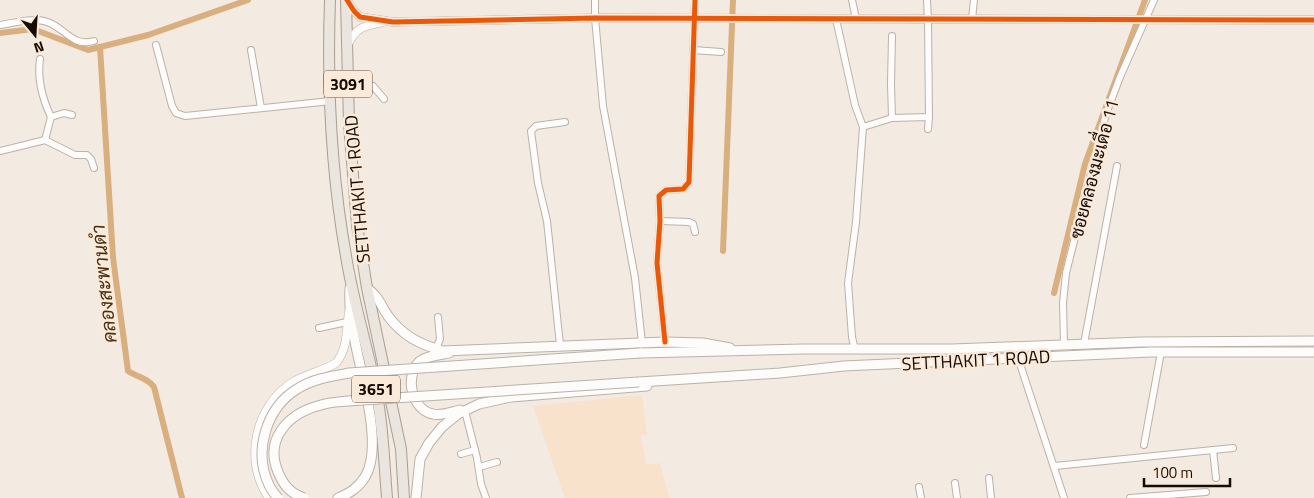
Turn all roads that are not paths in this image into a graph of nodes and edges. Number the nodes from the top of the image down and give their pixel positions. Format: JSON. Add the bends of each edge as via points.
{"nodes":[{"id":1,"x":330,"y":0,"type":"edge"},
{"id":2,"x":347,"y":0,"type":"edge"},
{"id":3,"x":596,"y":0,"type":"edge"},
{"id":4,"x":695,"y":0,"type":"edge"},
{"id":5,"x":852,"y":0,"type":"edge"},
{"id":6,"x":927,"y":0,"type":"edge"},
{"id":7,"x":974,"y":0,"type":"edge"},
{"id":8,"x":1154,"y":0,"type":"edge"},
{"id":9,"x":595,"y":18,"type":"junction"},
{"id":10,"x":694,"y":18,"type":"junction"},
{"id":11,"x":836,"y":19,"type":"junction"},
{"id":12,"x":856,"y":19,"type":"junction"},
{"id":13,"x":972,"y":19,"type":"junction"},
{"id":14,"x":928,"y":20,"type":"junction"},
{"id":15,"x":1146,"y":20,"type":"junction"},
{"id":16,"x":1314,"y":20,"type":"edge"},
{"id":17,"x":387,"y":21,"type":"junction"},
{"id":18,"x":0,"y":25,"type":"edge"},
{"id":19,"x":892,"y":36,"type":"dead end"},
{"id":20,"x":94,"y":41,"type":"dead end"},
{"id":21,"x":156,"y":45,"type":"dead end"},
{"id":22,"x":347,"y":47,"type":"junction"},
{"id":23,"x":251,"y":50,"type":"dead end"},
{"id":24,"x":694,"y":50,"type":"junction"},
{"id":25,"x":721,"y":52,"type":"dead end"},
{"id":26,"x":40,"y":59,"type":"dead end"},
{"id":27,"x":348,"y":86,"type":"junction"},
{"id":28,"x":384,"y":99,"type":"dead end"},
{"id":29,"x":331,"y":101,"type":"junction"},
{"id":30,"x":261,"y":108,"type":"junction"},
{"id":31,"x":72,"y":115,"type":"dead end"},
{"id":32,"x":51,"y":117,"type":"junction"},
{"id":33,"x":929,"y":117,"type":"junction"},
{"id":34,"x":892,"y":118,"type":"junction"},
{"id":35,"x":565,"y":122,"type":"dead end"},
{"id":36,"x":863,"y":127,"type":"junction"},
{"id":37,"x":928,"y":130,"type":"dead end"},
{"id":38,"x":45,"y":140,"type":"junction"},
{"id":39,"x":0,"y":151,"type":"edge"},
{"id":40,"x":1117,"y":166,"type":"dead end"},
{"id":41,"x":94,"y":168,"type":"dead end"},
{"id":42,"x":660,"y":222,"type":"junction"},
{"id":43,"x":695,"y":232,"type":"dead end"},
{"id":44,"x":351,"y":282,"type":"junction"},
{"id":45,"x":367,"y":288,"type":"junction"},
{"id":46,"x":350,"y":307,"type":"junction"},
{"id":47,"x":438,"y":317,"type":"dead end"},
{"id":48,"x":347,"y":322,"type":"junction"},
{"id":49,"x":319,"y":328,"type":"dead end"},
{"id":50,"x":1314,"y":341,"type":"edge"},
{"id":51,"x":665,"y":342,"type":"junction"},
{"id":52,"x":1151,"y":342,"type":"junction"},
{"id":53,"x":642,"y":343,"type":"junction"},
{"id":54,"x":1064,"y":344,"type":"junction"},
{"id":55,"x":1084,"y":344,"type":"junction"},
{"id":56,"x":560,"y":345,"type":"junction"},
{"id":57,"x":436,"y":349,"type":"junction"},
{"id":58,"x":738,"y":350,"type":"junction"},
{"id":59,"x":855,"y":350,"type":"junction"},
{"id":60,"x":468,"y":351,"type":"junction"},
{"id":61,"x":1156,"y":352,"type":"junction"},
{"id":62,"x":1314,"y":352,"type":"edge"},
{"id":63,"x":1018,"y":358,"type":"junction"},
{"id":64,"x":732,"y":376,"type":"junction"},
{"id":65,"x":479,"y":404,"type":"junction"},
{"id":66,"x":465,"y":411,"type":"junction"},
{"id":67,"x":1144,"y":445,"type":"dead end"},
{"id":68,"x":1233,"y":448,"type":"dead end"},
{"id":69,"x":475,"y":450,"type":"junction"},
{"id":70,"x":1213,"y":450,"type":"junction"},
{"id":71,"x":461,"y":454,"type":"dead end"},
{"id":72,"x":497,"y":462,"type":"dead end"},
{"id":73,"x":1055,"y":466,"type":"junction"},
{"id":74,"x":478,"y":467,"type":"junction"},
{"id":75,"x":989,"y":478,"type":"dead end"},
{"id":76,"x":1216,"y":478,"type":"dead end"},
{"id":77,"x":955,"y":483,"type":"dead end"},
{"id":78,"x":919,"y":487,"type":"dead end"},
{"id":79,"x":1206,"y":492,"type":"dead end"},
{"id":80,"x":269,"y":498,"type":"edge"},
{"id":81,"x":278,"y":498,"type":"edge"},
{"id":82,"x":304,"y":498,"type":"edge"},
{"id":83,"x":338,"y":498,"type":"edge"},
{"id":84,"x":387,"y":498,"type":"edge"},
{"id":85,"x":404,"y":498,"type":"edge"},
{"id":86,"x":416,"y":498,"type":"edge"},
{"id":87,"x":486,"y":498,"type":"edge"},
{"id":88,"x":921,"y":498,"type":"edge"},
{"id":89,"x":957,"y":498,"type":"edge"},
{"id":90,"x":991,"y":498,"type":"edge"},
{"id":91,"x":1064,"y":498,"type":"edge"},
{"id":92,"x":1130,"y":498,"type":"edge"}],
"edges":[{"from":1,"to":29,"type":"main road","name":"SETTHAKIT 1 ROAD","number":"3091"},
{"from":2,"to":17,"type":"street","via":[[360,17]]},
{"from":2,"to":22,"type":"main road","name":"SETTHAKIT 1 ROAD","number":"3091"},
{"from":3,"to":9,"type":"street"},
{"from":4,"to":10,"type":"street"},
{"from":5,"to":12,"type":"street"},
{"from":6,"to":14,"type":"street"},
{"from":7,"to":13,"type":"street"},
{"from":8,"to":15,"type":"street","name":"ซอยคลองมะเดื่อ 11"},
{"from":9,"to":10,"type":"street"},
{"from":9,"to":17,"type":"street"},
{"from":9,"to":53,"type":"street","via":[[603,106],[635,278]]},
{"from":10,"to":11,"type":"street"},
{"from":10,"to":24,"type":"street"},
{"from":11,"to":12,"type":"street"},
{"from":11,"to":36,"type":"street"},
{"from":12,"to":14,"type":"street"},
{"from":13,"to":14,"type":"street"},
{"from":13,"to":15,"type":"street"},
{"from":14,"to":33,"type":"street"},
{"from":15,"to":16,"type":"street"},
{"from":15,"to":54,"type":"street","name":"ซอยคลองมะเดื่อ 11","via":[[1113,94],[1066,273]]},
{"from":17,"to":22,"type":"street","via":[[364,26],[352,35]]},
{"from":18,"to":20,"type":"street","via":[[44,21],[82,43]]},
{"from":19,"to":34,"type":"street"},
{"from":21,"to":30,"type":"street","via":[[176,113],[185,116]]},
{"from":22,"to":27,"type":"main road","name":"SETTHAKIT 1 ROAD","number":"3091"},
{"from":23,"to":30,"type":"street"},
{"from":24,"to":25,"type":"street"},
{"from":24,"to":42,"type":"street","via":[[689,182],[683,189],[660,193]]},
{"from":26,"to":32,"type":"street","via":[[39,83]]},
{"from":27,"to":28,"type":"street","via":[[373,86]]},
{"from":27,"to":45,"type":"main road","name":"SETTHAKIT 1 ROAD","number":"3091","via":[[356,225]]},
{"from":29,"to":30,"type":"street"},
{"from":29,"to":44,"type":"main road","name":"SETTHAKIT 1 ROAD","number":"3091","via":[[334,167]]},
{"from":31,"to":32,"type":"street","via":[[64,113]]},
{"from":32,"to":38,"type":"street"},
{"from":33,"to":34,"type":"street"},
{"from":33,"to":37,"type":"street"},
{"from":34,"to":36,"type":"street"},
{"from":35,"to":56,"type":"street","via":[[536,126],[531,131],[547,221]]},
{"from":36,"to":59,"type":"street","via":[[848,283]]},
{"from":38,"to":39,"type":"street"},
{"from":38,"to":41,"type":"street","via":[[76,155],[87,155]]},
{"from":40,"to":55,"type":"street"},
{"from":42,"to":43,"type":"street","via":[[689,222]]},
{"from":42,"to":51,"type":"street","via":[[657,263]]},
{"from":44,"to":46,"type":"main road","number":"3091"},
{"from":44,"to":84,"type":"main road","number":"3651","via":[[376,387]]},
{"from":45,"to":57,"type":"main road","via":[[407,335]]},
{"from":45,"to":85,"type":"main road","number":"3651","via":[[400,449]]},
{"from":46,"to":48,"type":"street"},
{"from":46,"to":83,"type":"main road","number":"3091","via":[[369,412],[371,456],[366,476],[353,491]]},
{"from":47,"to":57,"type":"street","via":[[440,339]]},
{"from":48,"to":49,"type":"street"},
{"from":48,"to":80,"type":"street","via":[[346,345],[336,363],[294,382],[276,397],[263,417],[255,440],[255,462],[262,488]]},
{"from":50,"to":52,"type":"main road","name":"SETTHAKIT 1 ROAD"},
{"from":51,"to":53,"type":"main road"},
{"from":51,"to":58,"type":"main road","via":[[714,344]]},
{"from":52,"to":55,"type":"main road","name":"SETTHAKIT 1 ROAD"},
{"from":52,"to":61,"type":"main road"},
{"from":53,"to":56,"type":"main road"},
{"from":54,"to":55,"type":"main road","name":"SETTHAKIT 1 ROAD"},
{"from":54,"to":59,"type":"main road","name":"SETTHAKIT 1 ROAD"},
{"from":56,"to":60,"type":"main road"},
{"from":57,"to":60,"type":"main road"},
{"from":58,"to":59,"type":"main road","name":"SETTHAKIT 1 ROAD"},
{"from":58,"to":81,"type":"main road","name":"SETTHAKIT 1 ROAD","bridge":true,"via":[[640,353],[350,373],[321,378],[298,388],[282,402],[270,420],[262,442],[262,461],[269,485]]},
{"from":60,"to":65,"type":"main road","via":[[419,362],[412,376],[412,392],[417,404],[433,414],[446,414]]},
{"from":61,"to":62,"type":"main road","name":"SETTHAKIT 1 ROAD"},
{"from":61,"to":63,"type":"main road","name":"SETTHAKIT 1 ROAD"},
{"from":61,"to":67,"type":"street"},
{"from":63,"to":64,"type":"main road","name":"SETTHAKIT 1 ROAD","via":[[844,366]]},
{"from":63,"to":73,"type":"street"},
{"from":64,"to":65,"type":"main road","via":[[706,381],[511,397]]},
{"from":64,"to":82,"type":"main road","name":"SETTHAKIT 1 ROAD","bridge":true,"via":[[321,405],[300,413],[283,426],[274,444],[275,464],[282,482],[294,494]]},
{"from":65,"to":66,"type":"main road"},
{"from":66,"to":69,"type":"street"},
{"from":66,"to":86,"type":"main road","via":[[442,427],[429,443],[420,459]]},
{"from":68,"to":70,"type":"street"},
{"from":69,"to":71,"type":"street"},
{"from":69,"to":74,"type":"street"},
{"from":70,"to":73,"type":"street"},
{"from":70,"to":76,"type":"street"},
{"from":72,"to":74,"type":"street"},
{"from":73,"to":91,"type":"street"},
{"from":74,"to":87,"type":"street"},
{"from":75,"to":90,"type":"street"},
{"from":77,"to":89,"type":"street"},
{"from":78,"to":88,"type":"street"},
{"from":79,"to":92,"type":"street"}]}
